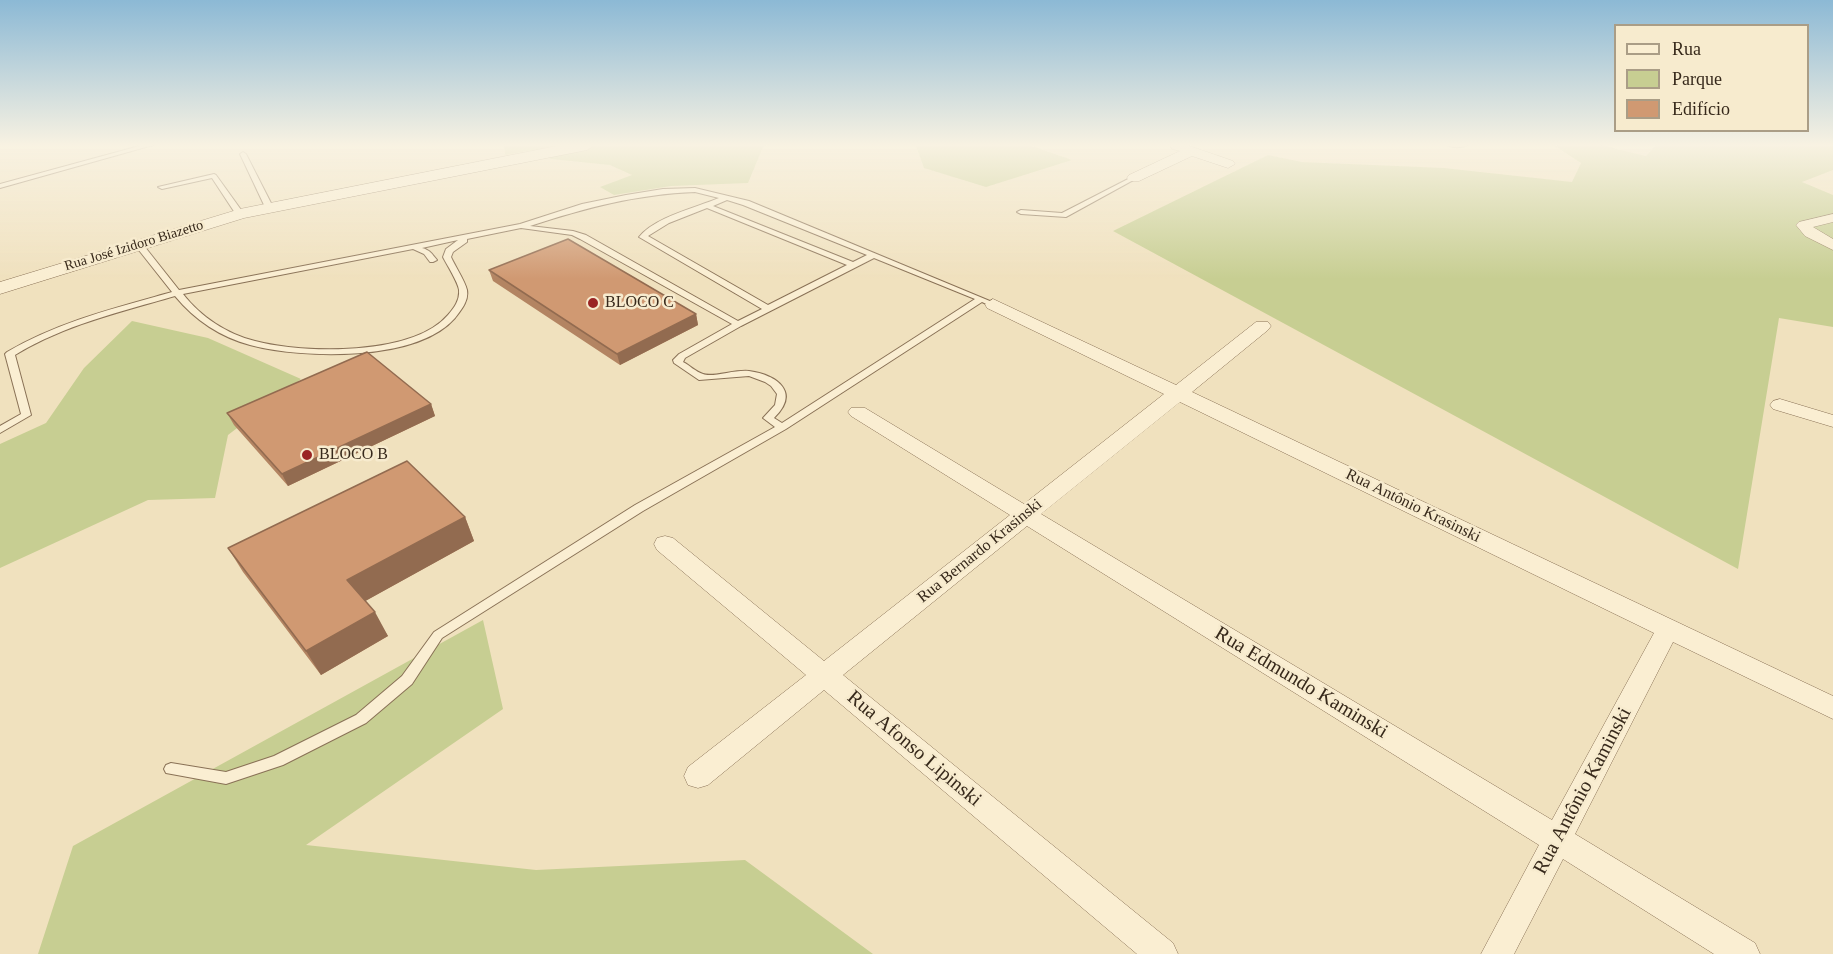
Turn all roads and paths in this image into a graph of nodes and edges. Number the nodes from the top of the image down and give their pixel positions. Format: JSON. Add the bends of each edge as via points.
{"nodes":[{"id":1,"x":223,"y":190,"type":"edge"},
{"id":2,"x":260,"y":190,"type":"edge"},
{"id":3,"x":359,"y":190,"type":"edge"},
{"id":4,"x":1112,"y":190,"type":"edge"},
{"id":5,"x":726,"y":198,"type":"junction"},
{"id":6,"x":708,"y":206,"type":"junction"},
{"id":7,"x":269,"y":207,"type":"junction"},
{"id":8,"x":1021,"y":212,"type":"dead end"},
{"id":9,"x":240,"y":214,"type":"junction"},
{"id":10,"x":1833,"y":218,"type":"edge"},
{"id":11,"x":521,"y":226,"type":"junction"},
{"id":12,"x":470,"y":236,"type":"junction"},
{"id":13,"x":138,"y":244,"type":"junction"},
{"id":14,"x":1833,"y":245,"type":"edge"},
{"id":15,"x":411,"y":246,"type":"junction"},
{"id":16,"x":874,"y":255,"type":"junction"},
{"id":17,"x":433,"y":260,"type":"dead end"},
{"id":18,"x":853,"y":266,"type":"junction"},
{"id":19,"x":0,"y":288,"type":"edge"},
{"id":20,"x":177,"y":293,"type":"junction"},
{"id":21,"x":987,"y":301,"type":"junction"},
{"id":22,"x":767,"y":308,"type":"junction"},
{"id":23,"x":738,"y":324,"type":"junction"},
{"id":24,"x":1262,"y":326,"type":"dead end"},
{"id":25,"x":1178,"y":393,"type":"junction"},
{"id":26,"x":1780,"y":405,"type":"dead end"},
{"id":27,"x":858,"y":412,"type":"dead end"},
{"id":28,"x":1833,"y":421,"type":"edge"},
{"id":29,"x":782,"y":427,"type":"junction"},
{"id":30,"x":0,"y":430,"type":"edge"},
{"id":31,"x":1026,"y":514,"type":"junction"},
{"id":32,"x":665,"y":544,"type":"dead end"},
{"id":33,"x":1668,"y":629,"type":"junction"},
{"id":34,"x":824,"y":675,"type":"junction"},
{"id":35,"x":1833,"y":708,"type":"edge"},
{"id":36,"x":171,"y":769,"type":"dead end"},
{"id":37,"x":698,"y":776,"type":"dead end"},
{"id":38,"x":1557,"y":840,"type":"junction"},
{"id":39,"x":1162,"y":954,"type":"edge"},
{"id":40,"x":1497,"y":954,"type":"edge"},
{"id":41,"x":1744,"y":954,"type":"edge"}],
"edges":[{"from":1,"to":9,"type":"lane"},
{"from":2,"to":7,"type":"lane"},
{"from":3,"to":7,"type":"street","name":"Rua José Izidoro Biazetto"},
{"from":4,"to":8,"type":"lane","via":[[1063,215]]},
{"from":5,"to":6,"type":"lane"},
{"from":5,"to":11,"type":"lane","via":[[695,190],[663,191],[585,206]]},
{"from":5,"to":16,"type":"lane"},
{"from":6,"to":18,"type":"lane"},
{"from":6,"to":22,"type":"lane","via":[[661,224],[644,237]]},
{"from":7,"to":9,"type":"street","name":"Rua José Izidoro Biazetto"},
{"from":9,"to":13,"type":"street","name":"Rua José Izidoro Biazetto"},
{"from":10,"to":14,"type":"street","via":[[1804,225]]},
{"from":11,"to":12,"type":"lane"},
{"from":11,"to":23,"type":"lane","via":[[583,237]]},
{"from":12,"to":15,"type":"lane"},
{"from":12,"to":20,"type":"lane","via":[[449,251],[447,257],[463,290],[459,308],[442,327],[399,345],[322,353],[286,351],[251,343],[212,326],[187,307]]},
{"from":13,"to":19,"type":"street","name":"Rua José Izidoro Biazetto"},
{"from":13,"to":20,"type":"lane"},
{"from":15,"to":17,"type":"lane","via":[[427,252]]},
{"from":15,"to":20,"type":"lane"},
{"from":16,"to":18,"type":"lane"},
{"from":16,"to":21,"type":"lane"},
{"from":18,"to":22,"type":"lane"},
{"from":20,"to":30,"type":"lane","via":[[29,342],[10,354],[26,416]]},
{"from":21,"to":25,"type":"street","name":"Rua Antônio Krasinski"},
{"from":21,"to":29,"type":"lane"},
{"from":22,"to":23,"type":"lane"},
{"from":23,"to":29,"type":"lane","via":[[682,356],[679,363],[702,378],[746,372],[765,378],[783,396],[782,403],[768,418]]},
{"from":24,"to":25,"type":"street","name":"Rua Bernardo Krasinski"},
{"from":25,"to":31,"type":"street","name":"Rua Bernardo Krasinski"},
{"from":25,"to":33,"type":"street","name":"Rua Antônio Krasinski"},
{"from":26,"to":28,"type":"street"},
{"from":27,"to":31,"type":"street","name":"Rua Edmundo Kaminski"},
{"from":29,"to":36,"type":"lane","via":[[639,508],[438,635],[407,680],[361,718],[278,761],[226,778]]},
{"from":31,"to":34,"type":"street","name":"Rua Bernardo Krasinski"},
{"from":31,"to":38,"type":"street","name":"Rua Edmundo Kaminski"},
{"from":32,"to":34,"type":"street","name":"Rua Afonso Lipinski"},
{"from":33,"to":35,"type":"street","name":"Rua Antônio Krasinski"},
{"from":33,"to":38,"type":"street","name":"Rua Antônio Kaminski"},
{"from":34,"to":37,"type":"street","name":"Rua Bernardo Krasinski"},
{"from":34,"to":39,"type":"street","name":"Rua Afonso Lipinski"},
{"from":38,"to":40,"type":"street","name":"Rua Antônio Kaminski"},
{"from":38,"to":41,"type":"street","name":"Rua Edmundo Kaminski"}]}
